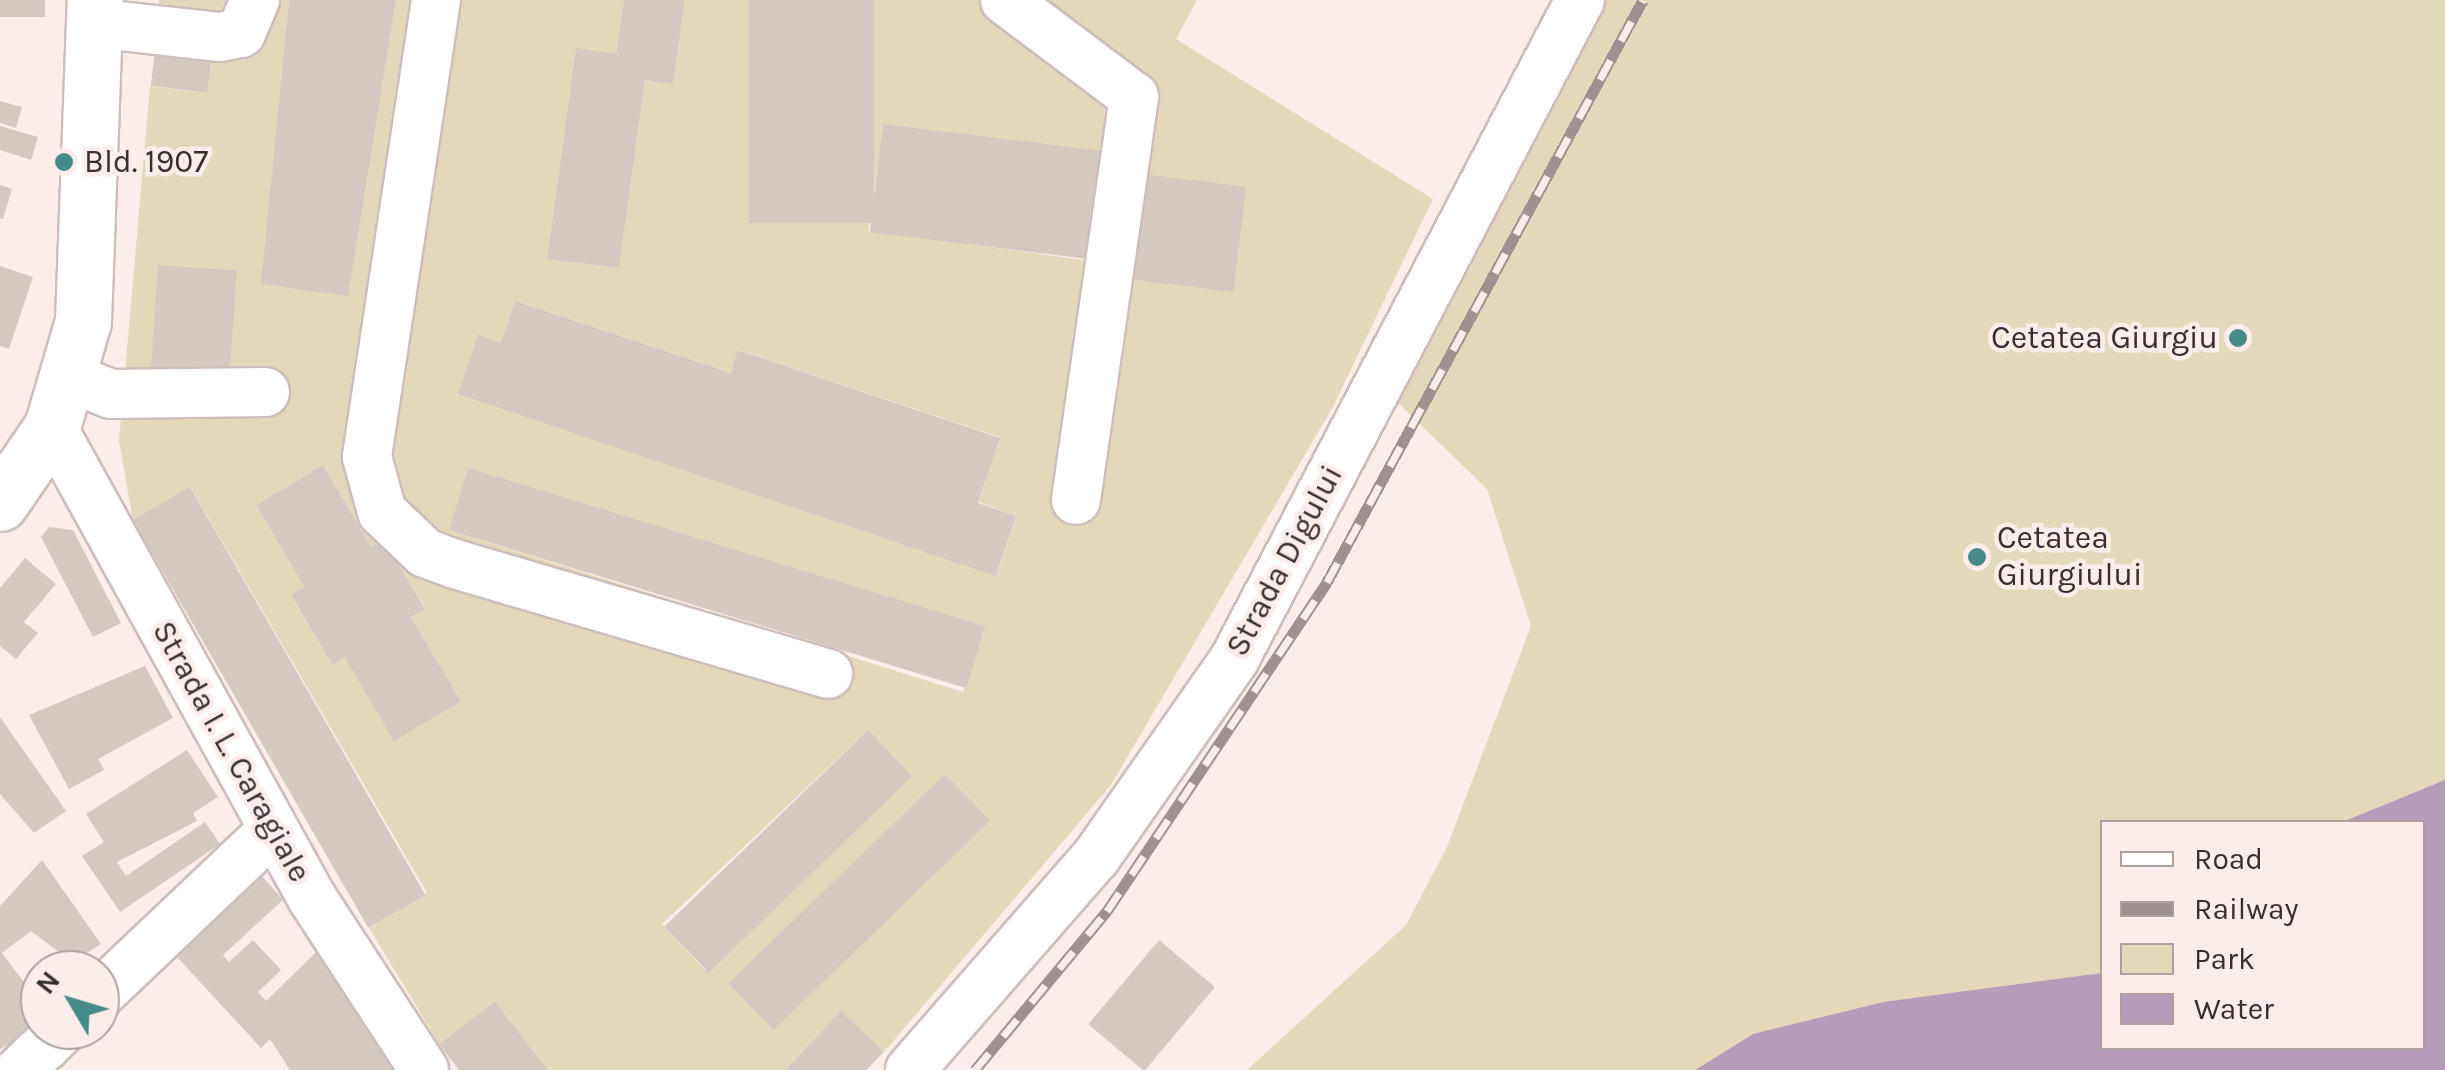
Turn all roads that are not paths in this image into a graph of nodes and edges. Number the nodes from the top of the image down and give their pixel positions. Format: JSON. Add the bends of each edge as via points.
{"nodes":[{"id":1,"x":255,"y":0,"type":"edge"},
{"id":2,"x":436,"y":0,"type":"edge"},
{"id":3,"x":1004,"y":0,"type":"edge"},
{"id":4,"x":1580,"y":0,"type":"edge"},
{"id":5,"x":94,"y":12,"type":"edge"},
{"id":6,"x":265,"y":392,"type":"dead end"},
{"id":7,"x":62,"y":402,"type":"junction"},
{"id":8,"x":1076,"y":500,"type":"dead end"},
{"id":9,"x":0,"y":504,"type":"edge"},
{"id":10,"x":828,"y":674,"type":"dead end"},
{"id":11,"x":273,"y":830,"type":"junction"},
{"id":12,"x":120,"y":975,"type":"edge"},
{"id":13,"x":41,"y":1050,"type":"edge"},
{"id":14,"x":20,"y":1070,"type":"edge"},
{"id":15,"x":424,"y":1070,"type":"edge"},
{"id":16,"x":910,"y":1070,"type":"edge"}],
"edges":[{"from":1,"to":5,"type":"street","via":[[241,33],[220,37]]},
{"from":2,"to":10,"type":"street","via":[[367,457],[382,512],[425,553],[454,564]]},
{"from":3,"to":8,"type":"street","via":[[1134,96]]},
{"from":4,"to":16,"type":"street","name":"Strada Digului","via":[[1234,660],[1096,857]]},
{"from":5,"to":7,"type":"main road","via":[[84,302]]},
{"from":6,"to":7,"type":"street","via":[[111,394]]},
{"from":7,"to":9,"type":"main road"},
{"from":7,"to":11,"type":"street","name":"Strada I. L. Caragiale"},
{"from":11,"to":12,"type":"street"},
{"from":11,"to":15,"type":"street","name":"Strada I. L. Caragiale"},
{"from":13,"to":14,"type":"street"}]}
